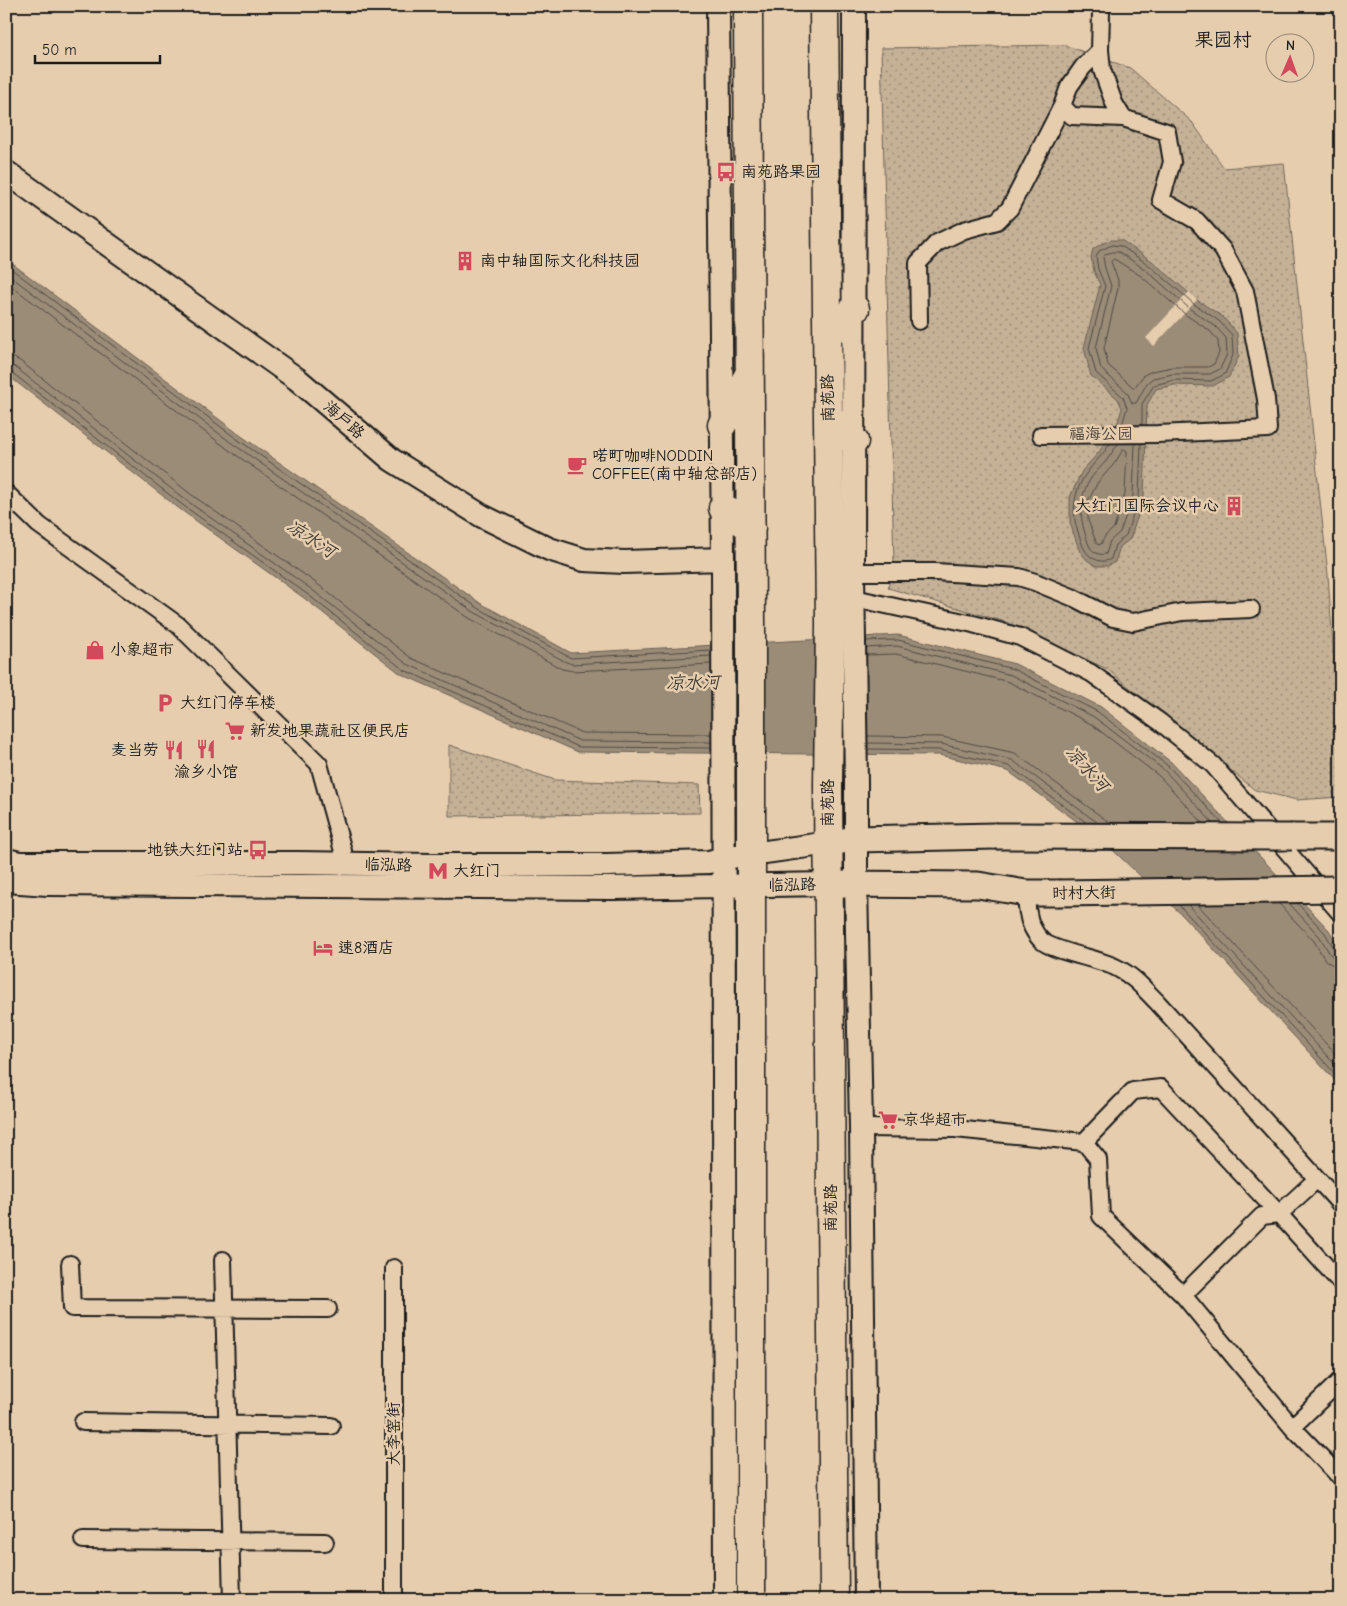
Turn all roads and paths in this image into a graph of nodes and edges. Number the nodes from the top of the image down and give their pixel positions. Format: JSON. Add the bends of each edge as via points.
{"nodes":[{"id":1,"x":718,"y":6,"type":"edge"},
{"id":2,"x":748,"y":6,"type":"edge"},
{"id":3,"x":824,"y":6,"type":"edge"},
{"id":4,"x":854,"y":6,"type":"edge"},
{"id":5,"x":1101,"y":13,"type":"dead end"},
{"id":6,"x":1100,"y":50,"type":"junction"},
{"id":7,"x":1062,"y":106,"type":"junction"},
{"id":8,"x":1123,"y":118,"type":"junction"},
{"id":9,"x":6,"y":172,"type":"edge"},
{"id":10,"x":855,"y":309,"type":"junction"},
{"id":11,"x":919,"y":321,"type":"dead end"},
{"id":12,"x":827,"y":335,"type":"junction"},
{"id":13,"x":750,"y":373,"type":"junction"},
{"id":14,"x":828,"y":417,"type":"junction"},
{"id":15,"x":722,"y":425,"type":"junction"},
{"id":16,"x":1041,"y":435,"type":"dead end"},
{"id":17,"x":854,"y":441,"type":"junction"},
{"id":18,"x":6,"y":493,"type":"edge"},
{"id":19,"x":723,"y":508,"type":"junction"},
{"id":20,"x":751,"y":528,"type":"junction"},
{"id":21,"x":723,"y":560,"type":"junction"},
{"id":22,"x":854,"y":572,"type":"junction"},
{"id":23,"x":854,"y":598,"type":"junction"},
{"id":24,"x":1251,"y":609,"type":"dead end"},
{"id":25,"x":842,"y":623,"type":"junction"},
{"id":26,"x":1341,"y":837,"type":"edge"},
{"id":27,"x":856,"y":838,"type":"junction"},
{"id":28,"x":828,"y":843,"type":"junction"},
{"id":29,"x":751,"y":855,"type":"junction"},
{"id":30,"x":723,"y":858,"type":"junction"},
{"id":31,"x":6,"y":860,"type":"edge"},
{"id":32,"x":344,"y":864,"type":"junction"},
{"id":33,"x":6,"y":881,"type":"edge"},
{"id":34,"x":829,"y":884,"type":"junction"},
{"id":35,"x":856,"y":884,"type":"junction"},
{"id":36,"x":751,"y":885,"type":"junction"},
{"id":37,"x":724,"y":886,"type":"junction"},
{"id":38,"x":1341,"y":889,"type":"edge"},
{"id":39,"x":1026,"y":893,"type":"junction"},
{"id":40,"x":1341,"y":914,"type":"edge"},
{"id":41,"x":861,"y":1128,"type":"junction"},
{"id":42,"x":1084,"y":1142,"type":"junction"},
{"id":43,"x":1317,"y":1180,"type":"junction"},
{"id":44,"x":1341,"y":1205,"type":"edge"},
{"id":45,"x":1279,"y":1214,"type":"junction"},
{"id":46,"x":223,"y":1260,"type":"dead end"},
{"id":47,"x":70,"y":1264,"type":"dead end"},
{"id":48,"x":394,"y":1268,"type":"dead end"},
{"id":49,"x":1341,"y":1283,"type":"edge"},
{"id":50,"x":1182,"y":1295,"type":"junction"},
{"id":51,"x":224,"y":1308,"type":"junction"},
{"id":52,"x":328,"y":1309,"type":"dead end"},
{"id":53,"x":1341,"y":1380,"type":"edge"},
{"id":54,"x":83,"y":1422,"type":"dead end"},
{"id":55,"x":227,"y":1425,"type":"junction"},
{"id":56,"x":331,"y":1426,"type":"dead end"},
{"id":57,"x":1292,"y":1427,"type":"junction"},
{"id":58,"x":1341,"y":1478,"type":"edge"},
{"id":59,"x":84,"y":1540,"type":"dead end"},
{"id":60,"x":230,"y":1541,"type":"junction"},
{"id":61,"x":325,"y":1542,"type":"dead end"},
{"id":62,"x":232,"y":1600,"type":"edge"},
{"id":63,"x":394,"y":1600,"type":"edge"},
{"id":64,"x":725,"y":1600,"type":"edge"},
{"id":65,"x":751,"y":1600,"type":"edge"},
{"id":66,"x":834,"y":1600,"type":"edge"},
{"id":67,"x":866,"y":1600,"type":"edge"}],
"edges":[{"from":1,"to":15,"type":"street"},
{"from":2,"to":13,"type":"highway"},
{"from":3,"to":12,"type":"highway","name":"南苑路"},
{"from":4,"to":10,"type":"street"},
{"from":5,"to":6,"type":"street"},
{"from":6,"to":7,"type":"street","via":[[1076,76]]},
{"from":6,"to":8,"type":"street","via":[[1106,82]]},
{"from":7,"to":8,"type":"street","via":[[1072,116]]},
{"from":7,"to":11,"type":"street","via":[[1010,208],[997,221],[964,230],[937,243],[918,263]]},
{"from":8,"to":16,"type":"street","via":[[1167,132],[1172,162],[1161,200],[1197,221],[1223,250],[1245,291],[1266,399],[1268,429]]},
{"from":9,"to":21,"type":"street","name":"海户路","via":[[297,379],[392,460],[482,516],[549,549],[584,560]]},
{"from":10,"to":12,"type":"highway"},
{"from":10,"to":17,"type":"street"},
{"from":12,"to":14,"type":"highway","name":"南苑路"},
{"from":13,"to":15,"type":"highway"},
{"from":13,"to":20,"type":"highway"},
{"from":14,"to":17,"type":"highway"},
{"from":14,"to":25,"type":"highway","name":"南苑路"},
{"from":15,"to":19,"type":"street"},
{"from":17,"to":22,"type":"street"},
{"from":18,"to":32,"type":"street","via":[[39,525],[178,625],[319,764]]},
{"from":19,"to":20,"type":"highway"},
{"from":19,"to":21,"type":"street"},
{"from":20,"to":29,"type":"highway"},
{"from":21,"to":30,"type":"street"},
{"from":22,"to":23,"type":"street"},
{"from":22,"to":24,"type":"street","via":[[1019,577],[1074,598],[1112,618],[1133,622],[1182,612]]},
{"from":23,"to":25,"type":"street"},
{"from":23,"to":40,"type":"street","via":[[1020,637],[1091,673],[1213,765]]},
{"from":25,"to":27,"type":"street","via":[[856,783]]},
{"from":25,"to":28,"type":"highway","name":"南苑路","via":[[828,785]]},
{"from":26,"to":27,"type":"main road","bridge":true},
{"from":27,"to":28,"type":"main road"},
{"from":27,"to":35,"type":"street"},
{"from":28,"to":29,"type":"street","name":"临泓路"},
{"from":28,"to":34,"type":"highway","name":"南苑路"},
{"from":29,"to":30,"type":"street","name":"临泓路"},
{"from":29,"to":36,"type":"highway"},
{"from":30,"to":32,"type":"street","name":"临泓路","via":[[709,862],[607,865]]},
{"from":30,"to":37,"type":"street"},
{"from":31,"to":32,"type":"street","name":"临泓路","via":[[20,863]]},
{"from":33,"to":37,"type":"street","name":"临泓路","via":[[48,884],[615,888]]},
{"from":34,"to":35,"type":"main road","name":"时村大街"},
{"from":34,"to":36,"type":"street","name":"临泓路"},
{"from":34,"to":66,"type":"highway","name":"南苑路"},
{"from":35,"to":39,"type":"main road","name":"时村大街","via":[[978,885]]},
{"from":35,"to":41,"type":"street"},
{"from":36,"to":37,"type":"street","name":"临泓路"},
{"from":36,"to":65,"type":"highway"},
{"from":37,"to":64,"type":"street"},
{"from":38,"to":39,"type":"main road","name":"时村大街","bridge":true},
{"from":39,"to":43,"type":"street","via":[[1028,913],[1042,941],[1117,967],[1131,976]]},
{"from":41,"to":42,"type":"street","via":[[955,1129]]},
{"from":41,"to":67,"type":"street"},
{"from":42,"to":45,"type":"street","via":[[1133,1091],[1161,1088]]},
{"from":42,"to":50,"type":"street","via":[[1098,1159],[1101,1216]]},
{"from":43,"to":44,"type":"street"},
{"from":43,"to":45,"type":"street"},
{"from":45,"to":49,"type":"street"},
{"from":45,"to":50,"type":"street","via":[[1262,1216]]},
{"from":46,"to":51,"type":"street"},
{"from":47,"to":51,"type":"street","via":[[72,1308]]},
{"from":48,"to":63,"type":"street","name":"大李窑街"},
{"from":50,"to":57,"type":"street"},
{"from":51,"to":52,"type":"street"},
{"from":51,"to":55,"type":"street"},
{"from":53,"to":57,"type":"street"},
{"from":54,"to":55,"type":"street"},
{"from":55,"to":56,"type":"street"},
{"from":55,"to":60,"type":"street"},
{"from":57,"to":58,"type":"street"},
{"from":59,"to":60,"type":"street"},
{"from":60,"to":61,"type":"street"},
{"from":60,"to":62,"type":"street"}]}
